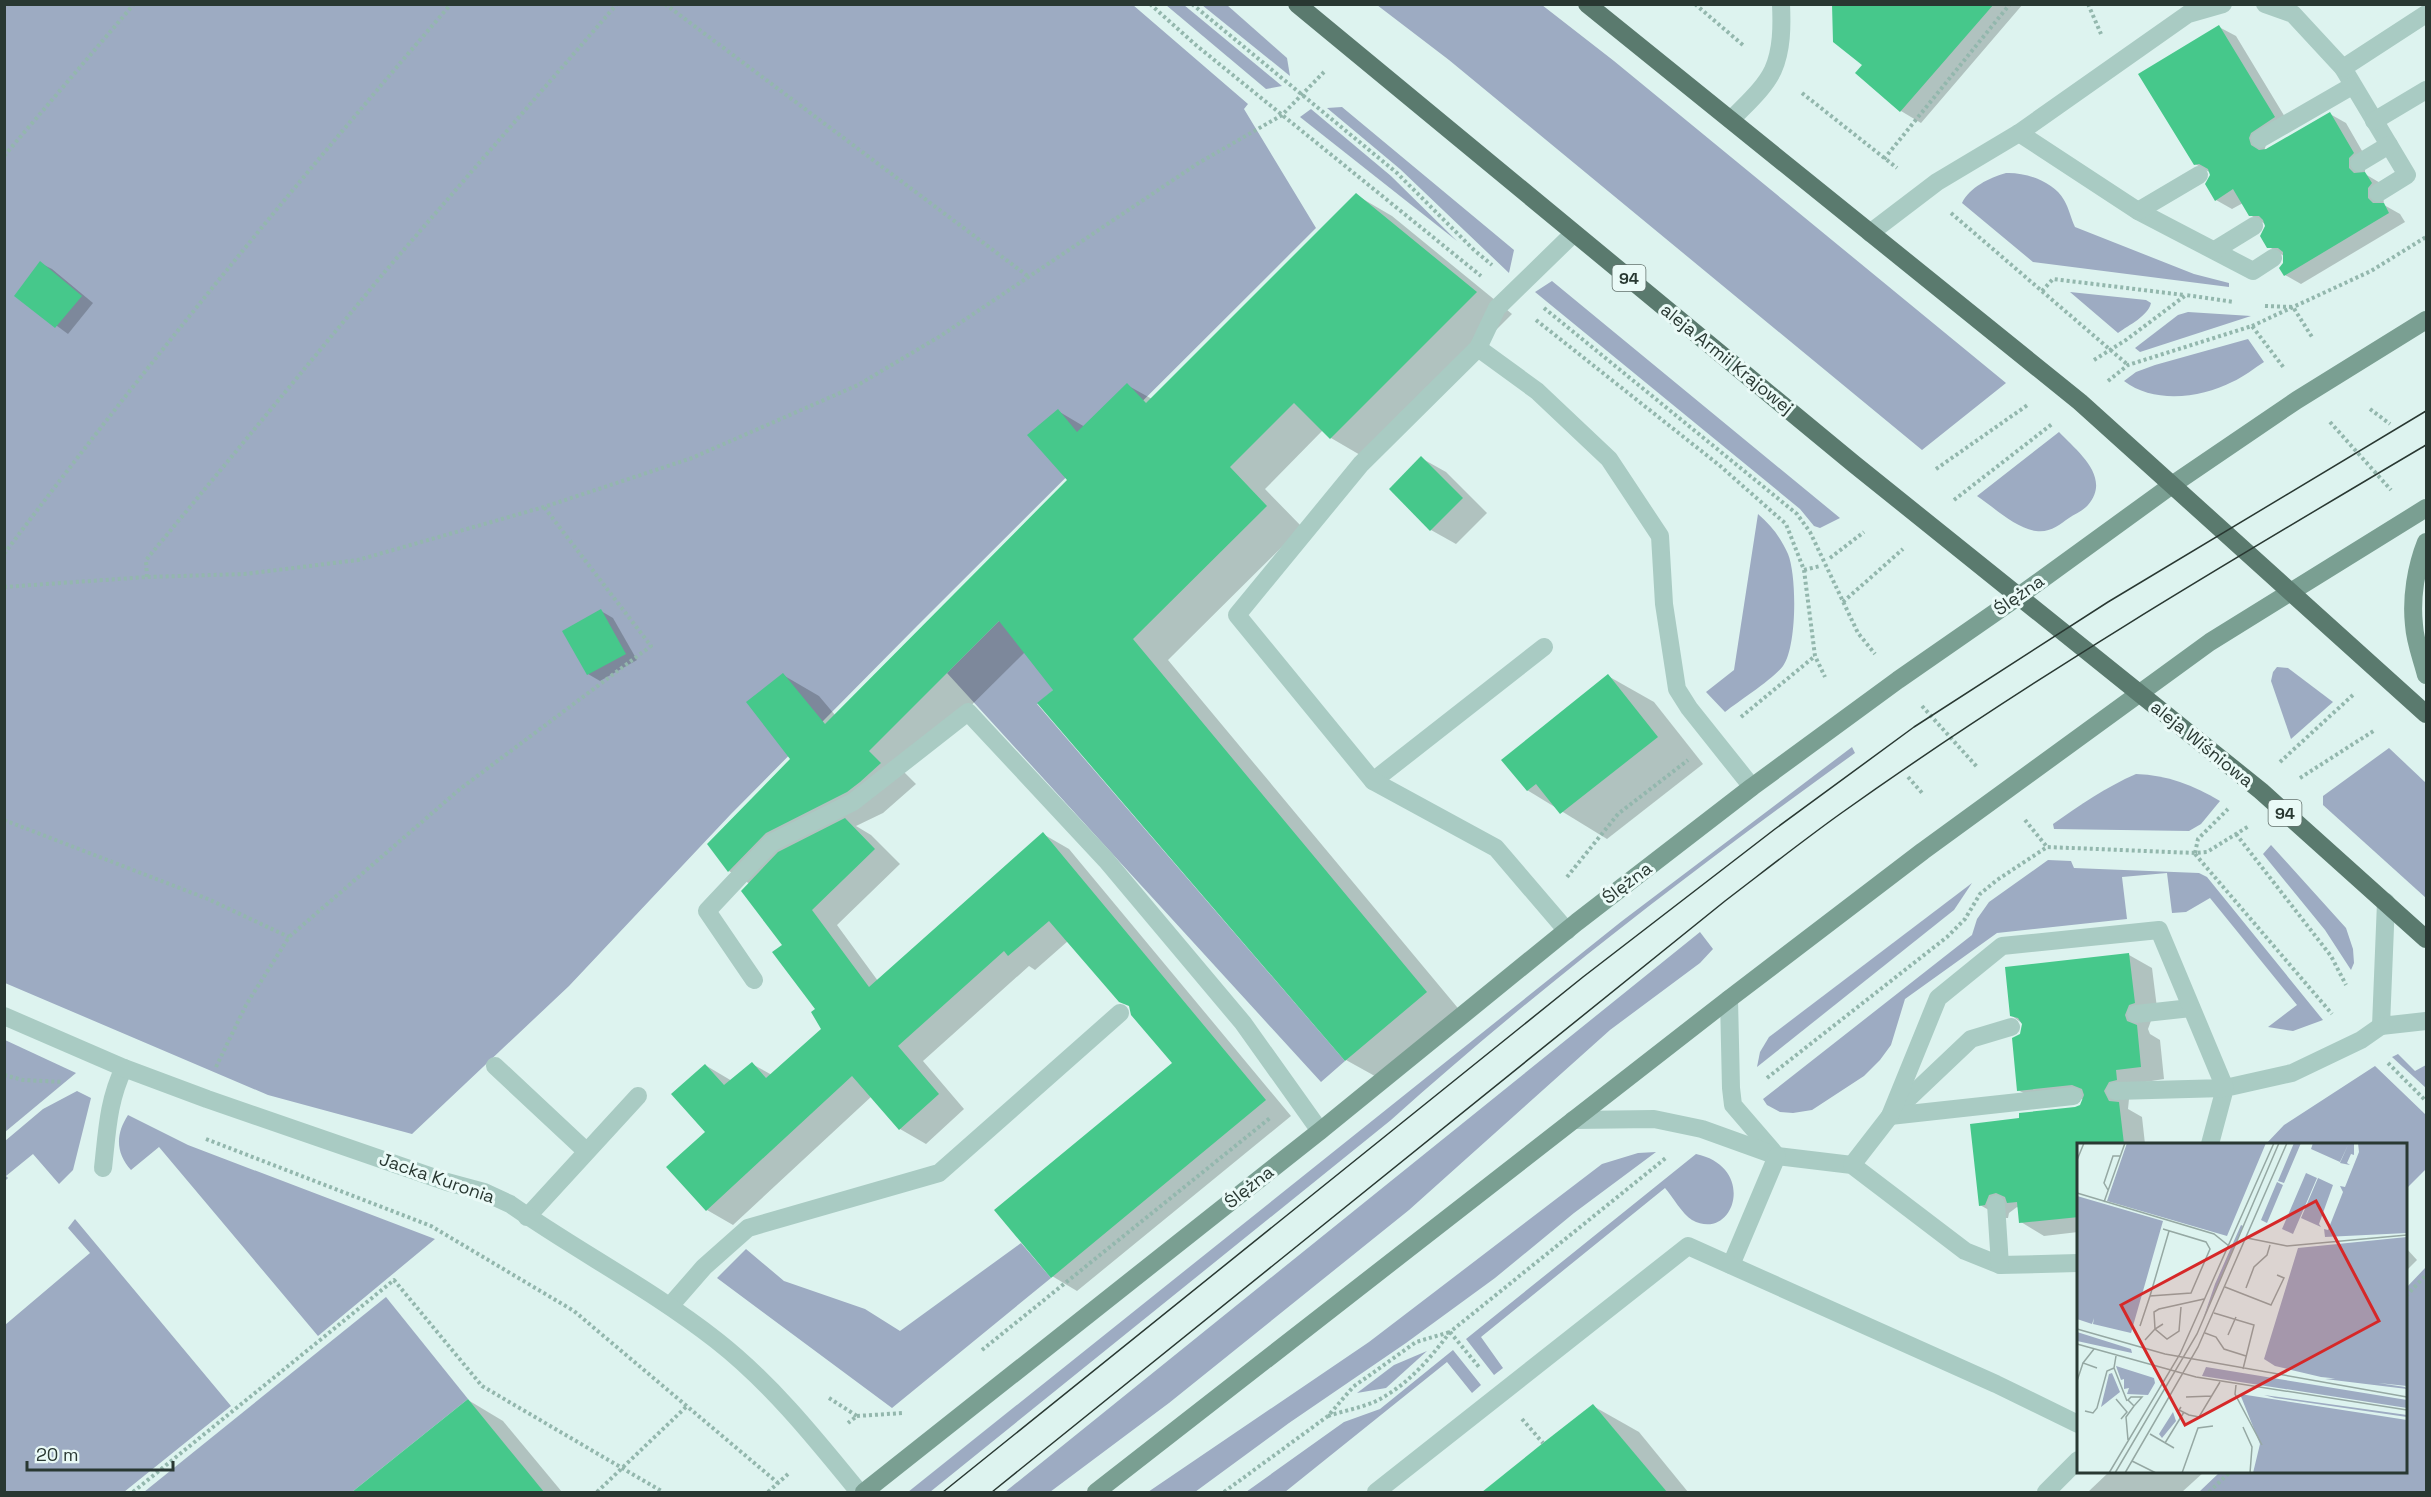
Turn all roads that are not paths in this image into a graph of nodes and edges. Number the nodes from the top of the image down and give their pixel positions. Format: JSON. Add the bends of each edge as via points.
{"nodes":[{"id":1,"x":1297,"y":4,"type":"edge"},
{"id":2,"x":1587,"y":4,"type":"edge"},
{"id":3,"x":1781,"y":4,"type":"edge"},
{"id":4,"x":2223,"y":4,"type":"edge"},
{"id":5,"x":2265,"y":4,"type":"edge"},
{"id":6,"x":2427,"y":14,"type":"edge"},
{"id":7,"x":2343,"y":68,"type":"junction"},
{"id":8,"x":2352,"y":86,"type":"junction"},
{"id":9,"x":2427,"y":90,"type":"edge"},
{"id":10,"x":1731,"y":120,"type":"junction"},
{"id":11,"x":2374,"y":121,"type":"junction"},
{"id":12,"x":2019,"y":133,"type":"junction"},
{"id":13,"x":2260,"y":139,"type":"dead end"},
{"id":14,"x":2389,"y":145,"type":"junction"},
{"id":15,"x":2359,"y":163,"type":"dead end"},
{"id":16,"x":2199,"y":175,"type":"dead end"},
{"id":17,"x":2378,"y":193,"type":"dead end"},
{"id":18,"x":2138,"y":211,"type":"junction"},
{"id":19,"x":2254,"y":226,"type":"dead end"},
{"id":20,"x":1574,"y":233,"type":"junction"},
{"id":21,"x":1870,"y":233,"type":"junction"},
{"id":22,"x":2215,"y":250,"type":"junction"},
{"id":23,"x":2273,"y":258,"type":"dead end"},
{"id":24,"x":2427,"y":320,"type":"edge"},
{"id":25,"x":1478,"y":348,"type":"junction"},
{"id":26,"x":2172,"y":485,"type":"junction"},
{"id":27,"x":2427,"y":508,"type":"edge"},
{"id":28,"x":2427,"y":542,"type":"edge"},
{"id":29,"x":2290,"y":591,"type":"junction"},
{"id":30,"x":2019,"y":596,"type":"junction"},
{"id":31,"x":1544,"y":647,"type":"dead end"},
{"id":32,"x":2427,"y":675,"type":"edge"},
{"id":33,"x":2139,"y":693,"type":"junction"},
{"id":34,"x":2427,"y":714,"type":"edge"},
{"id":35,"x":1373,"y":781,"type":"junction"},
{"id":36,"x":1752,"y":787,"type":"junction"},
{"id":37,"x":2386,"y":902,"type":"junction"},
{"id":38,"x":1567,"y":931,"type":"junction"},
{"id":39,"x":2427,"y":939,"type":"edge"},
{"id":40,"x":754,"y":980,"type":"dead end"},
{"id":41,"x":1729,"y":999,"type":"junction"},
{"id":42,"x":2191,"y":1008,"type":"junction"},
{"id":43,"x":1120,"y":1013,"type":"dead end"},
{"id":44,"x":2136,"y":1014,"type":"dead end"},
{"id":45,"x":4,"y":1016,"type":"edge"},
{"id":46,"x":2427,"y":1021,"type":"edge"},
{"id":47,"x":2381,"y":1026,"type":"junction"},
{"id":48,"x":2011,"y":1027,"type":"dead end"},
{"id":49,"x":495,"y":1066,"type":"dead end"},
{"id":50,"x":124,"y":1068,"type":"junction"},
{"id":51,"x":2225,"y":1088,"type":"junction"},
{"id":52,"x":2115,"y":1091,"type":"dead end"},
{"id":53,"x":638,"y":1096,"type":"dead end"},
{"id":54,"x":2073,"y":1096,"type":"dead end"},
{"id":55,"x":1890,"y":1116,"type":"junction"},
{"id":56,"x":1573,"y":1120,"type":"junction"},
{"id":57,"x":1320,"y":1131,"type":"junction"},
{"id":58,"x":2211,"y":1143,"type":"edge"},
{"id":59,"x":586,"y":1151,"type":"junction"},
{"id":60,"x":1778,"y":1156,"type":"junction"},
{"id":61,"x":1852,"y":1165,"type":"junction"},
{"id":62,"x":103,"y":1168,"type":"dead end"},
{"id":63,"x":1996,"y":1204,"type":"dead end"},
{"id":64,"x":527,"y":1217,"type":"junction"},
{"id":65,"x":2077,"y":1263,"type":"edge"},
{"id":66,"x":1731,"y":1265,"type":"junction"},
{"id":67,"x":2000,"y":1265,"type":"junction"},
{"id":68,"x":670,"y":1305,"type":"junction"},
{"id":69,"x":2077,"y":1423,"type":"edge"},
{"id":70,"x":2077,"y":1462,"type":"edge"},
{"id":71,"x":859,"y":1492,"type":"edge"},
{"id":72,"x":864,"y":1492,"type":"edge"},
{"id":73,"x":1096,"y":1492,"type":"edge"},
{"id":74,"x":1376,"y":1492,"type":"edge"},
{"id":75,"x":2046,"y":1492,"type":"edge"}],
"edges":[{"from":1,"to":20,"type":"main road","name":"aleja Armii Krajowej","number":"94"},
{"from":2,"to":10,"type":"main road"},
{"from":3,"to":10,"type":"street","via":[[1782,31],[1773,69]]},
{"from":4,"to":12,"type":"street","via":[[2188,14]]},
{"from":5,"to":7,"type":"street","via":[[2293,14]]},
{"from":6,"to":7,"type":"street"},
{"from":7,"to":8,"type":"street"},
{"from":8,"to":11,"type":"street"},
{"from":8,"to":13,"type":"street"},
{"from":9,"to":11,"type":"street"},
{"from":10,"to":21,"type":"main road"},
{"from":11,"to":14,"type":"street"},
{"from":12,"to":18,"type":"street"},
{"from":12,"to":21,"type":"street","via":[[1938,182]]},
{"from":14,"to":15,"type":"street"},
{"from":14,"to":17,"type":"street","via":[[2407,174]]},
{"from":16,"to":18,"type":"street"},
{"from":18,"to":22,"type":"street"},
{"from":19,"to":22,"type":"street"},
{"from":20,"to":25,"type":"street","via":[[1497,308]]},
{"from":20,"to":30,"type":"main road","name":"aleja Armii Krajowej","number":"94"},
{"from":21,"to":26,"type":"main road","via":[[2080,402]]},
{"from":22,"to":23,"type":"street","via":[[2253,271]]},
{"from":24,"to":26,"type":"main road","name":"Ślężna","via":[[2297,400]]},
{"from":25,"to":35,"type":"street","via":[[1361,464],[1237,615]]},
{"from":25,"to":36,"type":"street","via":[[1537,391],[1610,459],[1660,536],[1664,604],[1677,689]]},
{"from":26,"to":29,"type":"main road"},
{"from":26,"to":30,"type":"main road","name":"Ślężna"},
{"from":27,"to":29,"type":"main road"},
{"from":28,"to":32,"type":"main road","via":[[2414,592],[2414,626]]},
{"from":29,"to":33,"type":"main road"},
{"from":29,"to":34,"type":"main road"},
{"from":30,"to":33,"type":"main road","number":"94"},
{"from":30,"to":36,"type":"main road","name":"Ślężna"},
{"from":31,"to":35,"type":"street"},
{"from":33,"to":37,"type":"main road","name":"aleja Wiśniowa","number":"94","via":[[2261,791]]},
{"from":33,"to":41,"type":"main road"},
{"from":35,"to":38,"type":"street","via":[[1496,848]]},
{"from":36,"to":38,"type":"main road","name":"Ślężna"},
{"from":37,"to":39,"type":"main road","name":"aleja Wiśniowa","number":"94"},
{"from":37,"to":47,"type":"street"},
{"from":38,"to":57,"type":"main road","name":"Ślężna"},
{"from":40,"to":57,"type":"street","via":[[707,911],[771,843],[853,802],[968,712],[1106,860],[1243,1023]]},
{"from":41,"to":56,"type":"main road"},
{"from":41,"to":60,"type":"street","via":[[1733,1105]]},
{"from":42,"to":44,"type":"street"},
{"from":42,"to":51,"type":"street"},
{"from":42,"to":55,"type":"street","via":[[2159,930],[2002,946],[1938,998]]},
{"from":43,"to":68,"type":"street","via":[[939,1173],[748,1228],[704,1267]]},
{"from":45,"to":50,"type":"street","name":"Jacka Kuronia"},
{"from":46,"to":47,"type":"street"},
{"from":47,"to":51,"type":"street","via":[[2361,1040],[2292,1073]]},
{"from":48,"to":55,"type":"street","via":[[1971,1039]]},
{"from":49,"to":59,"type":"street"},
{"from":50,"to":62,"type":"street","via":[[112,1098]]},
{"from":50,"to":64,"type":"street","name":"Jacka Kuronia","via":[[484,1192]]},
{"from":51,"to":52,"type":"street"},
{"from":51,"to":58,"type":"street"},
{"from":53,"to":59,"type":"street"},
{"from":54,"to":55,"type":"street","via":[[1989,1113]]},
{"from":55,"to":61,"type":"street"},
{"from":56,"to":60,"type":"street","via":[[1654,1119],[1702,1130]]},
{"from":56,"to":73,"type":"main road"},
{"from":57,"to":72,"type":"main road","name":"Ślężna"},
{"from":59,"to":64,"type":"street"},
{"from":60,"to":61,"type":"street"},
{"from":60,"to":66,"type":"street"},
{"from":61,"to":67,"type":"street","via":[[1965,1251]]},
{"from":63,"to":67,"type":"street"},
{"from":64,"to":68,"type":"street","name":"Jacka Kuronia"},
{"from":65,"to":67,"type":"street"},
{"from":66,"to":69,"type":"street"},
{"from":66,"to":74,"type":"street","via":[[1688,1246]]},
{"from":68,"to":71,"type":"street","name":"Jacka Kuronia","via":[[768,1385]]},
{"from":70,"to":75,"type":"street"}]}
